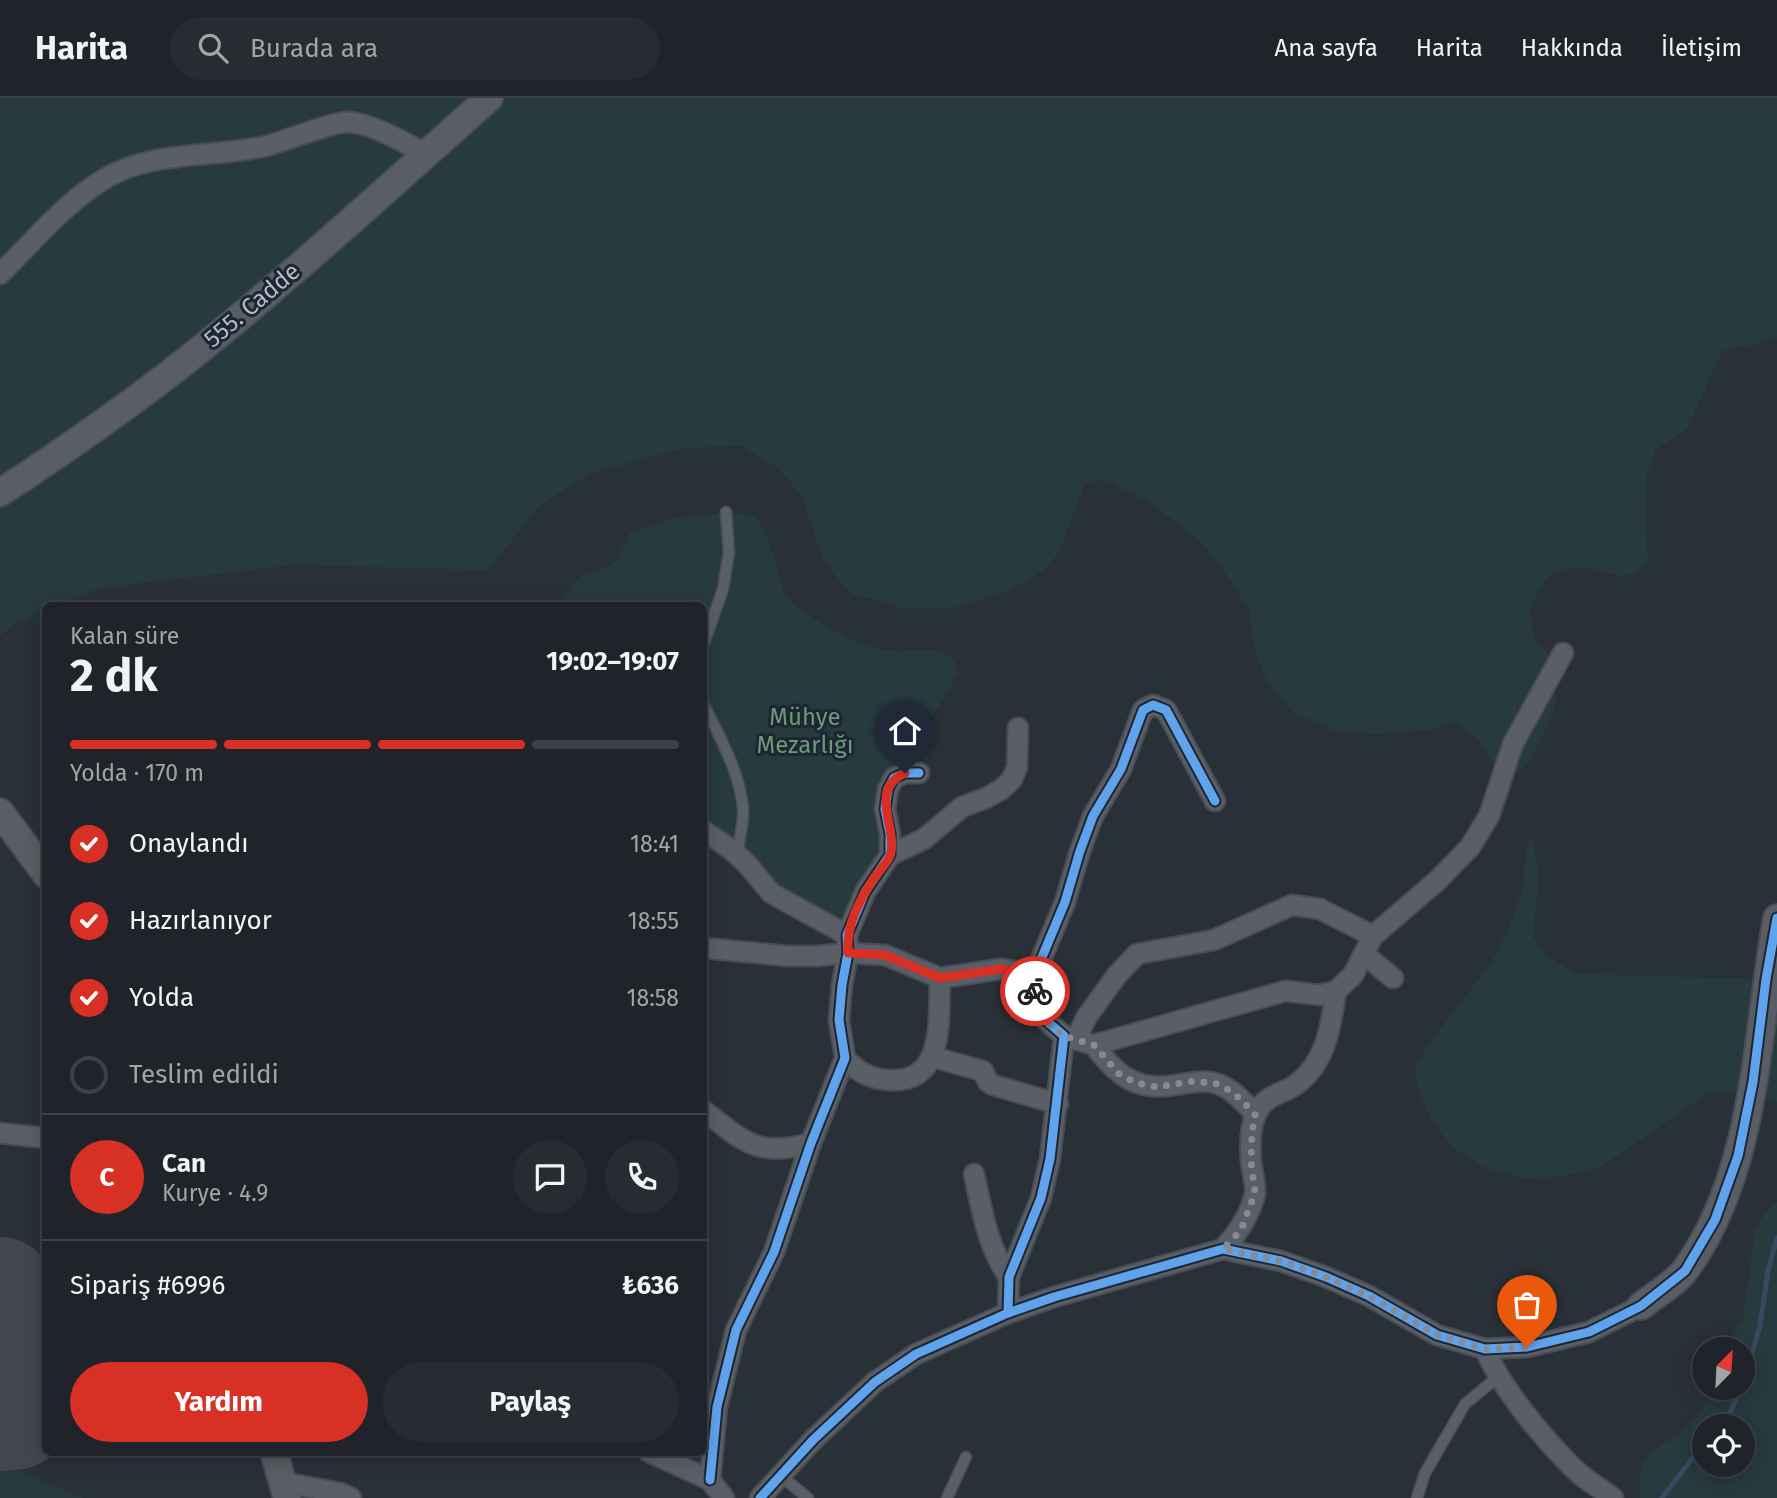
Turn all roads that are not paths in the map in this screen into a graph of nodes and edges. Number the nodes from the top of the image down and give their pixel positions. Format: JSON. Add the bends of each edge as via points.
{"nodes":[{"id":1,"x":489,"y":98,"type":"edge"},
{"id":2,"x":426,"y":154,"type":"junction"},
{"id":3,"x":0,"y":274,"type":"edge"},
{"id":4,"x":0,"y":493,"type":"edge"},
{"id":5,"x":726,"y":512,"type":"dead end"},
{"id":6,"x":707,"y":634,"type":"edge"},
{"id":7,"x":1563,"y":653,"type":"dead end"},
{"id":8,"x":707,"y":711,"type":"edge"},
{"id":9,"x":1018,"y":728,"type":"dead end"},
{"id":10,"x":919,"y":773,"type":"dead end"},
{"id":11,"x":1215,"y":801,"type":"dead end"},
{"id":12,"x":0,"y":812,"type":"edge"},
{"id":13,"x":707,"y":833,"type":"edge"},
{"id":14,"x":35,"y":847,"type":"edge"},
{"id":15,"x":737,"y":855,"type":"junction"},
{"id":16,"x":890,"y":855,"type":"junction"},
{"id":17,"x":42,"y":864,"type":"edge"},
{"id":18,"x":1777,"y":918,"type":"edge"},
{"id":19,"x":1373,"y":936,"type":"junction"},
{"id":20,"x":848,"y":944,"type":"junction"},
{"id":21,"x":707,"y":948,"type":"edge"},
{"id":22,"x":1365,"y":955,"type":"junction"},
{"id":23,"x":1035,"y":974,"type":"junction"},
{"id":24,"x":940,"y":978,"type":"junction"},
{"id":25,"x":1393,"y":978,"type":"dead end"},
{"id":26,"x":1336,"y":991,"type":"junction"},
{"id":27,"x":1078,"y":1040,"type":"junction"},
{"id":28,"x":933,"y":1057,"type":"junction"},
{"id":29,"x":845,"y":1058,"type":"junction"},
{"id":30,"x":1058,"y":1104,"type":"junction"},
{"id":31,"x":707,"y":1113,"type":"edge"},
{"id":32,"x":1255,"y":1114,"type":"junction"},
{"id":33,"x":0,"y":1133,"type":"edge"},
{"id":34,"x":42,"y":1138,"type":"edge"},
{"id":35,"x":811,"y":1143,"type":"junction"},
{"id":36,"x":974,"y":1174,"type":"dead end"},
{"id":37,"x":1223,"y":1249,"type":"junction"},
{"id":38,"x":1009,"y":1277,"type":"junction"},
{"id":39,"x":1641,"y":1307,"type":"joint"},
{"id":40,"x":1008,"y":1313,"type":"junction"},
{"id":41,"x":1485,"y":1349,"type":"junction"},
{"id":42,"x":1499,"y":1376,"type":"junction"},
{"id":43,"x":710,"y":1400,"type":"edge"},
{"id":44,"x":275,"y":1456,"type":"edge"},
{"id":45,"x":658,"y":1456,"type":"edge"},
{"id":46,"x":966,"y":1457,"type":"dead end"},
{"id":47,"x":781,"y":1476,"type":"junction"},
{"id":48,"x":709,"y":1480,"type":"junction"},
{"id":49,"x":285,"y":1490,"type":"edge"},
{"id":50,"x":351,"y":1498,"type":"edge"},
{"id":51,"x":724,"y":1498,"type":"edge"},
{"id":52,"x":760,"y":1498,"type":"edge"},
{"id":53,"x":808,"y":1498,"type":"edge"},
{"id":54,"x":947,"y":1498,"type":"edge"},
{"id":55,"x":1417,"y":1498,"type":"edge"},
{"id":56,"x":1613,"y":1498,"type":"edge"}],
"edges":[{"from":1,"to":2,"type":"street","name":"555. Cadde"},
{"from":2,"to":3,"type":"street","via":[[346,122],[264,146],[185,154],[131,167],[78,196]]},
{"from":2,"to":4,"type":"street","name":"555. Cadde","via":[[188,359]]},
{"from":5,"to":6,"type":"lane","via":[[729,552],[723,589]]},
{"from":7,"to":19,"type":"street","via":[[1513,744],[1489,816],[1470,847]]},
{"from":8,"to":15,"type":"lane","via":[[739,784],[743,812]]},
{"from":9,"to":16,"type":"street","via":[[1013,779],[986,798],[961,807],[924,839]]},
{"from":10,"to":16,"type":"street","via":[[894,778],[888,789],[885,809]]},
{"from":11,"to":23,"type":"street","via":[[1166,710],[1153,705],[1143,710],[1121,769],[1093,816]]},
{"from":12,"to":14,"type":"street"},
{"from":13,"to":15,"type":"street"},
{"from":14,"to":17,"type":"street"},
{"from":15,"to":20,"type":"street","via":[[771,893]]},
{"from":16,"to":20,"type":"street","via":[[865,892]]},
{"from":18,"to":39,"type":"street","via":[[1738,1156],[1715,1220],[1685,1271]]},
{"from":19,"to":22,"type":"street"},
{"from":19,"to":27,"type":"street","via":[[1320,909],[1292,905],[1214,940],[1137,954],[1086,1018]]},
{"from":20,"to":21,"type":"street","via":[[817,956]]},
{"from":20,"to":24,"type":"street"},
{"from":20,"to":29,"type":"street","via":[[839,1020]]},
{"from":22,"to":25,"type":"street"},
{"from":22,"to":26,"type":"street"},
{"from":23,"to":24,"type":"street","via":[[1001,969]]},
{"from":23,"to":27,"type":"street","via":[[1040,1015]]},
{"from":24,"to":28,"type":"street"},
{"from":26,"to":27,"type":"street","via":[[1320,995],[1285,991]]},
{"from":26,"to":32,"type":"street","via":[[1326,1047],[1312,1069],[1297,1084],[1269,1097]]},
{"from":27,"to":30,"type":"street"},
{"from":27,"to":32,"type":"street","via":[[1136,1083],[1157,1087],[1194,1081],[1218,1084]]},
{"from":28,"to":29,"type":"street","via":[[921,1072],[905,1080],[870,1076]]},
{"from":28,"to":30,"type":"street","via":[[983,1070],[988,1082]]},
{"from":29,"to":35,"type":"street"},
{"from":30,"to":38,"type":"street","via":[[1041,1198]]},
{"from":31,"to":35,"type":"street","via":[[763,1149],[785,1150]]},
{"from":32,"to":37,"type":"street","via":[[1251,1161],[1255,1193],[1241,1230]]},
{"from":33,"to":34,"type":"street"},
{"from":35,"to":43,"type":"street","via":[[774,1252]]},
{"from":36,"to":38,"type":"street","via":[[986,1230],[996,1259]]},
{"from":37,"to":40,"type":"street"},
{"from":37,"to":41,"type":"street","via":[[1281,1261],[1326,1277],[1437,1335]]},
{"from":38,"to":40,"type":"street"},
{"from":39,"to":41,"type":"street","via":[[1589,1332],[1527,1347]]},
{"from":40,"to":47,"type":"street","via":[[916,1354],[875,1382]]},
{"from":41,"to":42,"type":"street"},
{"from":42,"to":55,"type":"lane","via":[[1465,1404]]},
{"from":42,"to":56,"type":"street","via":[[1575,1470]]},
{"from":43,"to":48,"type":"street"},
{"from":44,"to":49,"type":"street"},
{"from":45,"to":48,"type":"street"},
{"from":46,"to":54,"type":"lane"},
{"from":47,"to":52,"type":"street"},
{"from":47,"to":53,"type":"lane"},
{"from":48,"to":51,"type":"street"},
{"from":49,"to":50,"type":"street","via":[[340,1493]]}]}
